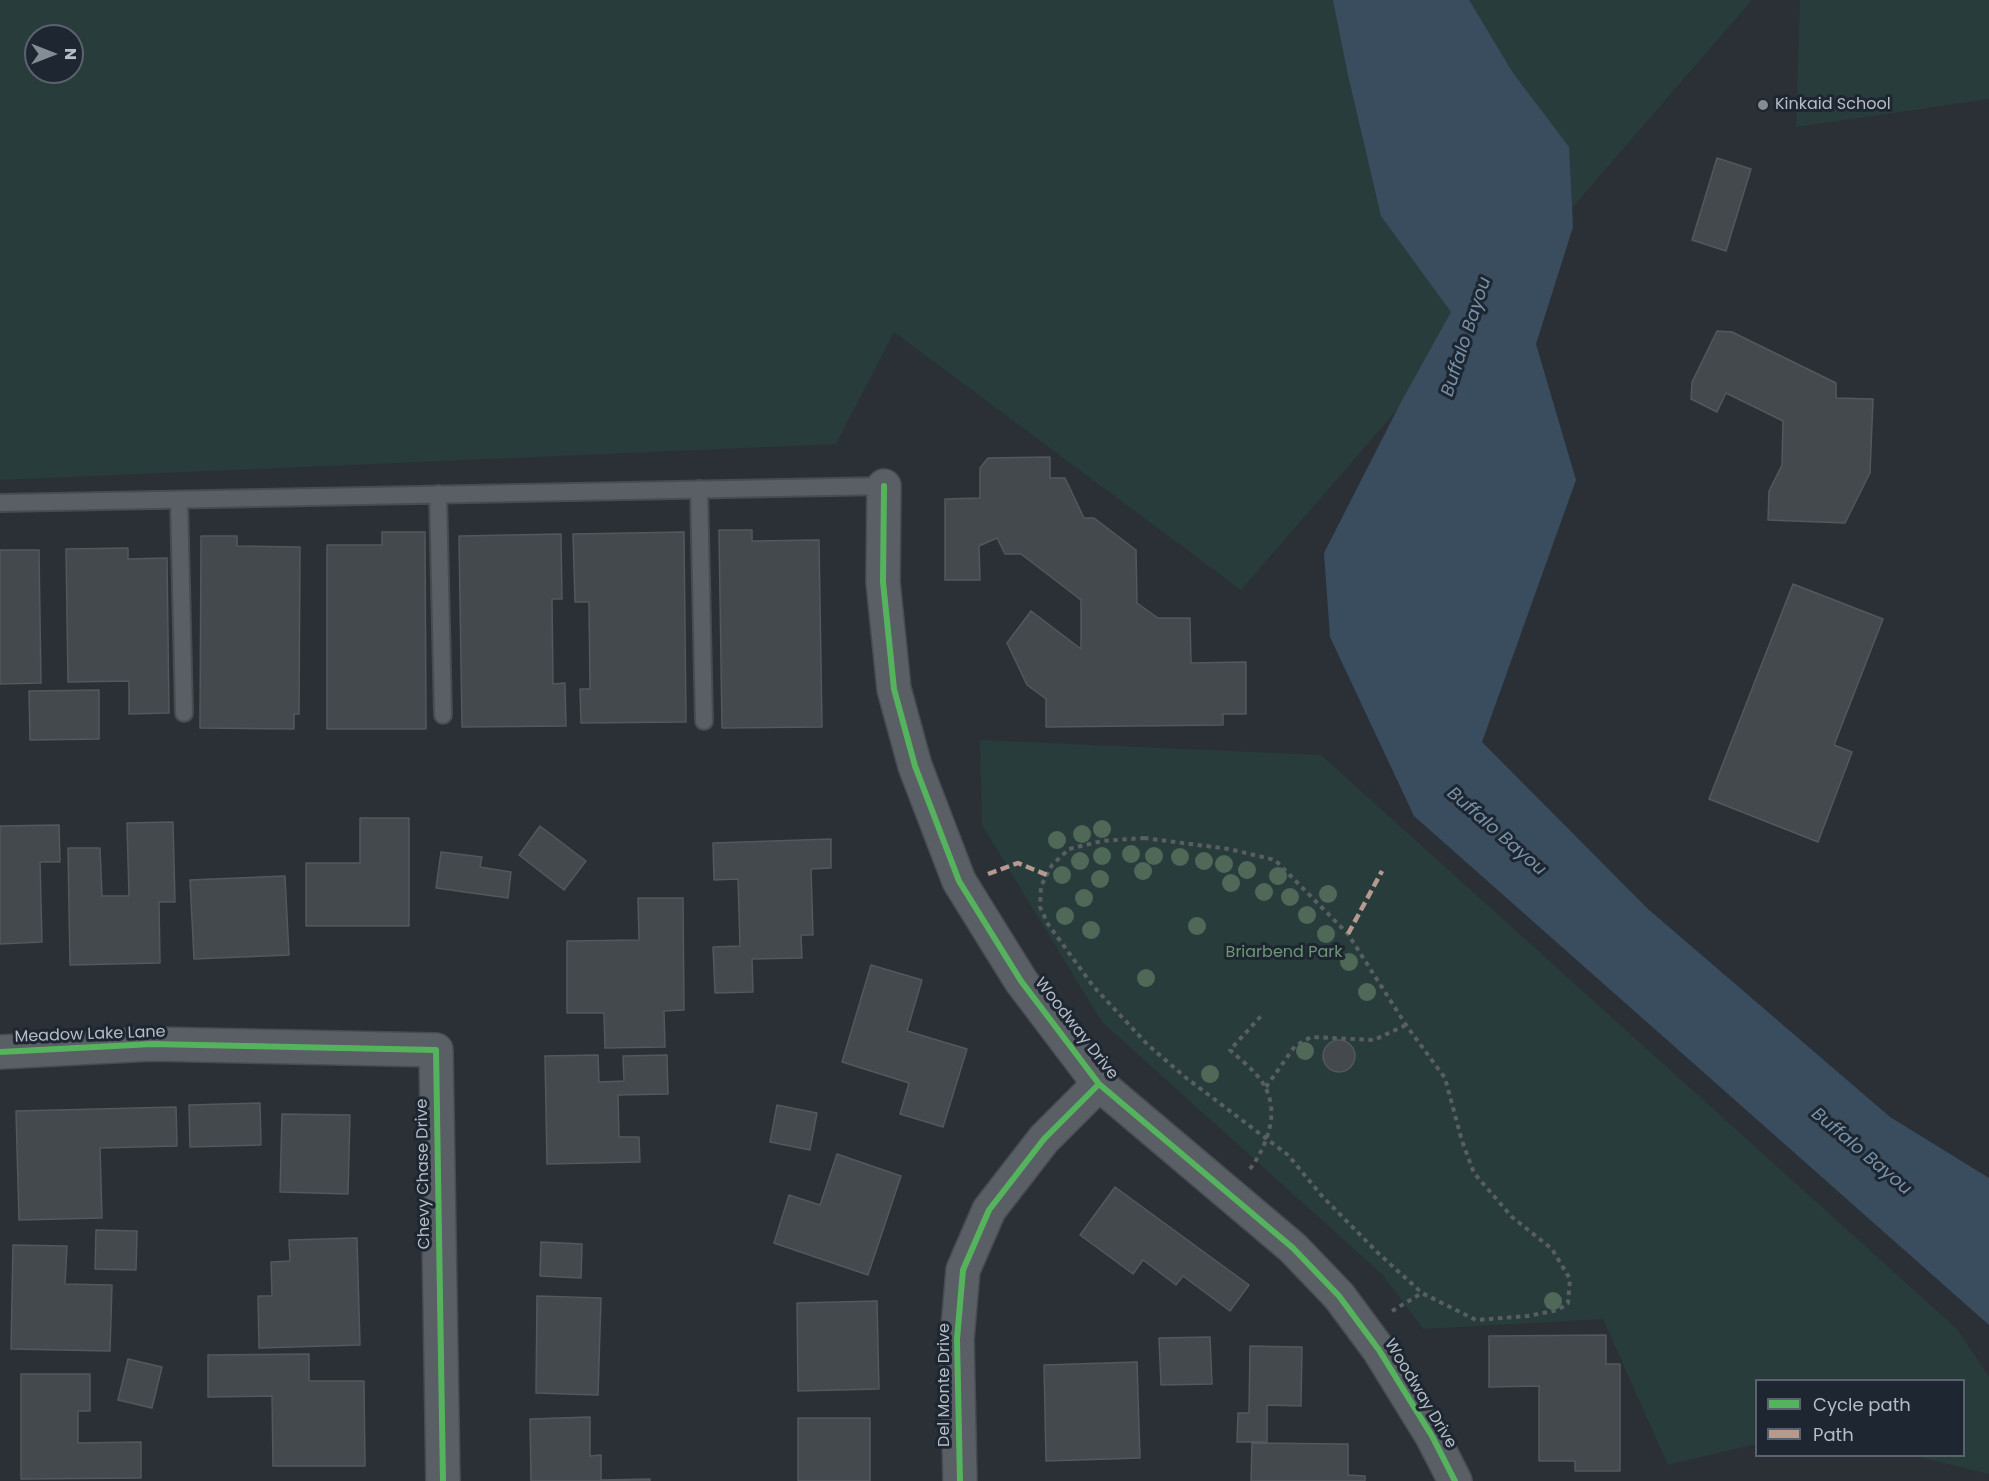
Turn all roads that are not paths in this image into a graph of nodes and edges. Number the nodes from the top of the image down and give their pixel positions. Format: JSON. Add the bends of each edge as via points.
{"nodes":[{"id":1,"x":884,"y":486,"type":"joint"},
{"id":2,"x":699,"y":489,"type":"junction"},
{"id":3,"x":438,"y":494,"type":"junction"},
{"id":4,"x":179,"y":500,"type":"junction"},
{"id":5,"x":0,"y":503,"type":"edge"},
{"id":6,"x":184,"y":713,"type":"dead end"},
{"id":7,"x":444,"y":715,"type":"dead end"},
{"id":8,"x":704,"y":721,"type":"dead end"},
{"id":9,"x":252,"y":1046,"type":"joint"},
{"id":10,"x":0,"y":1052,"type":"edge"},
{"id":11,"x":1099,"y":1084,"type":"junction"},
{"id":12,"x":443,"y":1481,"type":"edge"},
{"id":13,"x":960,"y":1481,"type":"edge"},
{"id":14,"x":1455,"y":1481,"type":"edge"}],
"edges":[{"from":1,"to":2,"type":"lane"},
{"from":1,"to":11,"type":"street","name":"Woodway Drive","via":[[883,582],[894,689],[915,766],[959,881],[1021,981]]},
{"from":2,"to":3,"type":"lane"},
{"from":2,"to":8,"type":"lane"},
{"from":3,"to":4,"type":"lane"},
{"from":3,"to":7,"type":"lane"},
{"from":4,"to":5,"type":"lane"},
{"from":4,"to":6,"type":"lane"},
{"from":9,"to":10,"type":"street","name":"Meadow Lake Lane","via":[[152,1044]]},
{"from":9,"to":12,"type":"street","name":"Chevy Chase Drive","via":[[436,1050]]},
{"from":11,"to":13,"type":"street","name":"Del Monte Drive","via":[[1044,1139],[989,1210],[963,1270],[957,1339]]},
{"from":11,"to":14,"type":"street","name":"Woodway Drive","via":[[1293,1248],[1339,1296],[1403,1388]]}]}
